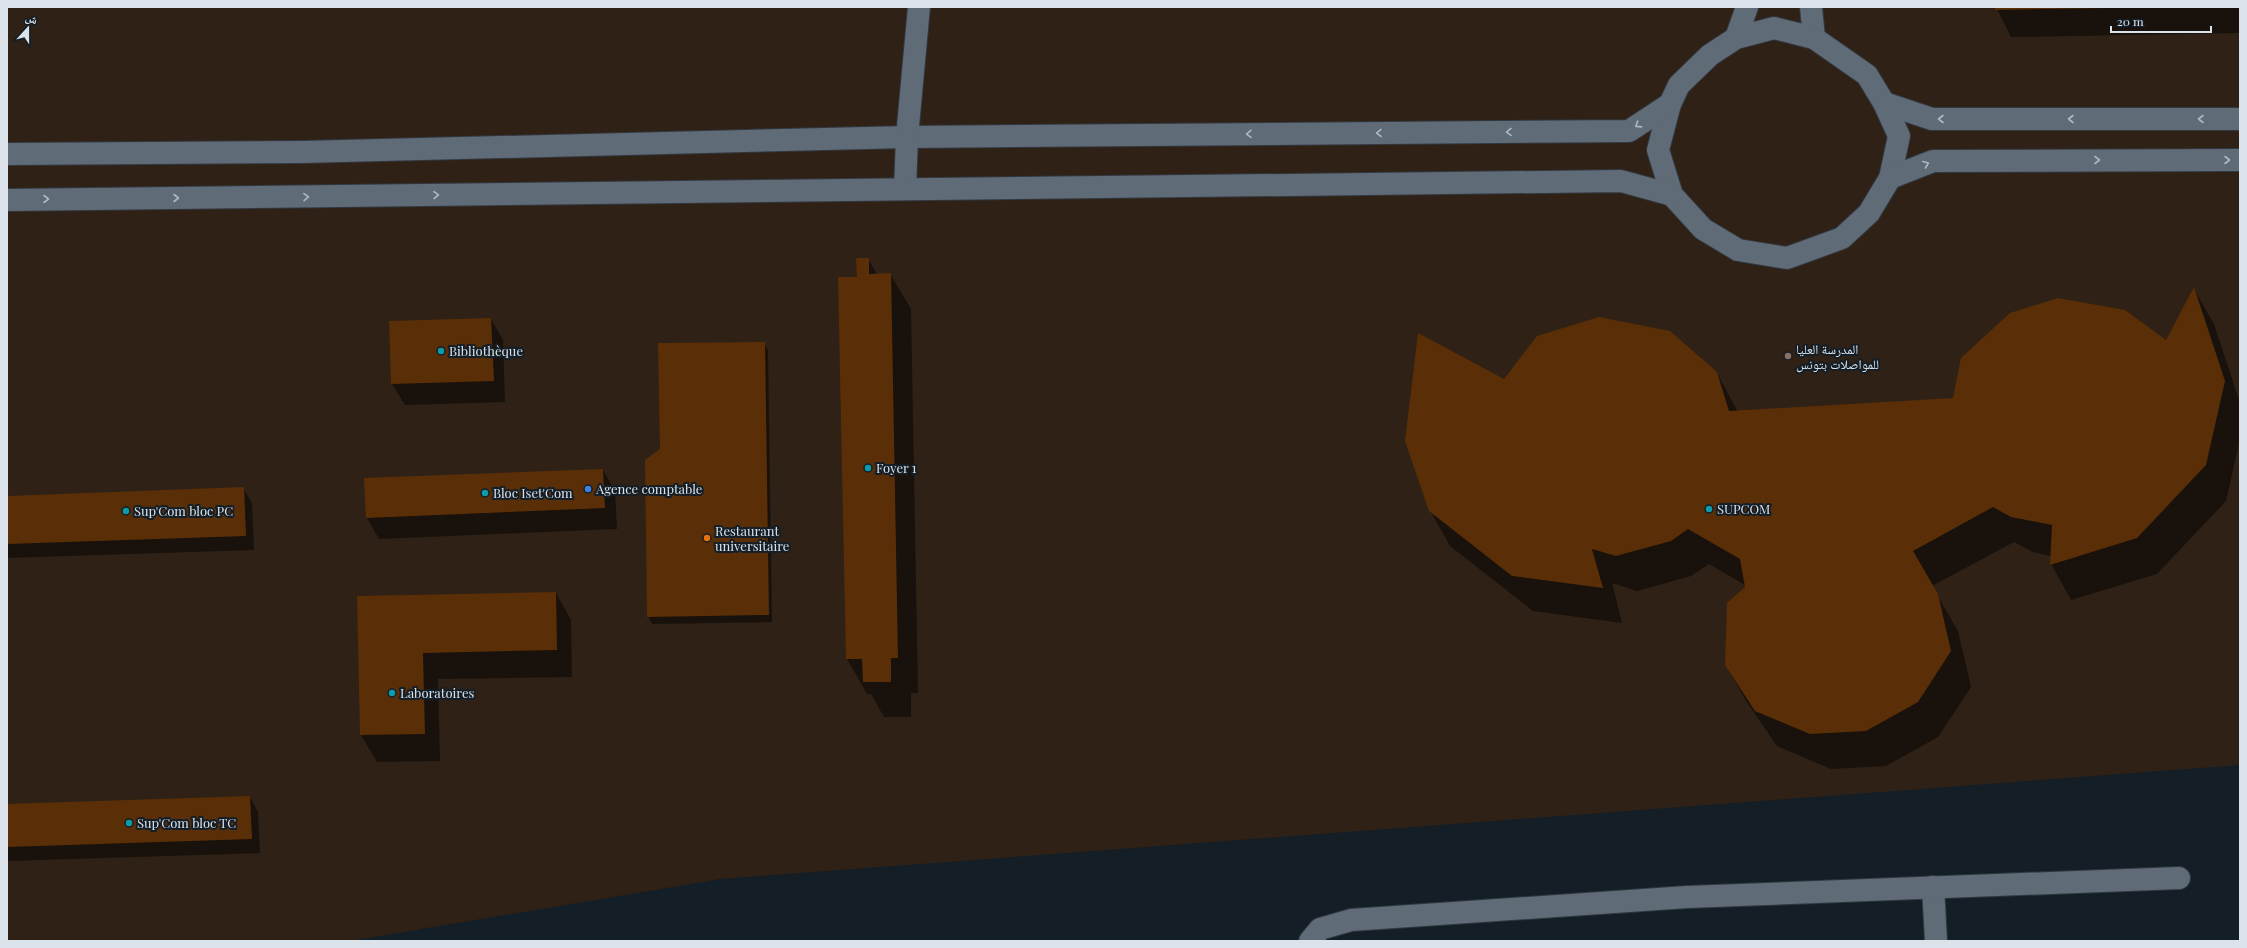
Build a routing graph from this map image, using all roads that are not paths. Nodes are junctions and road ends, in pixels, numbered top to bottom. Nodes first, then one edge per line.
1 (919, 7) edge
2 (1747, 7) edge
3 (1811, 7) edge
4 (1736, 38) junction
5 (1814, 38) junction
6 (1884, 103) junction
7 (1670, 104) junction
8 (2240, 118) edge
9 (907, 137) junction
10 (7, 154) edge
11 (2240, 160) edge
12 (1890, 178) junction
13 (905, 189) junction
14 (1672, 195) junction
15 (7, 200) edge
16 (2179, 878) dead end
17 (1933, 887) junction
18 (1310, 941) edge
19 (1936, 941) edge

1 - 9 street
2 - 4 street
3 - 5 street
4 - 5 street
4 - 7 street
5 - 6 street
8 -> 6 street
6 - 12 street
7 -> 9 street
7 - 14 street
9 - 10 street
9 - 13 street
12 -> 11 street
12 - 14 street
13 - 14 street
15 -> 13 street
16 - 17 street
17 - 18 street
17 - 19 street

